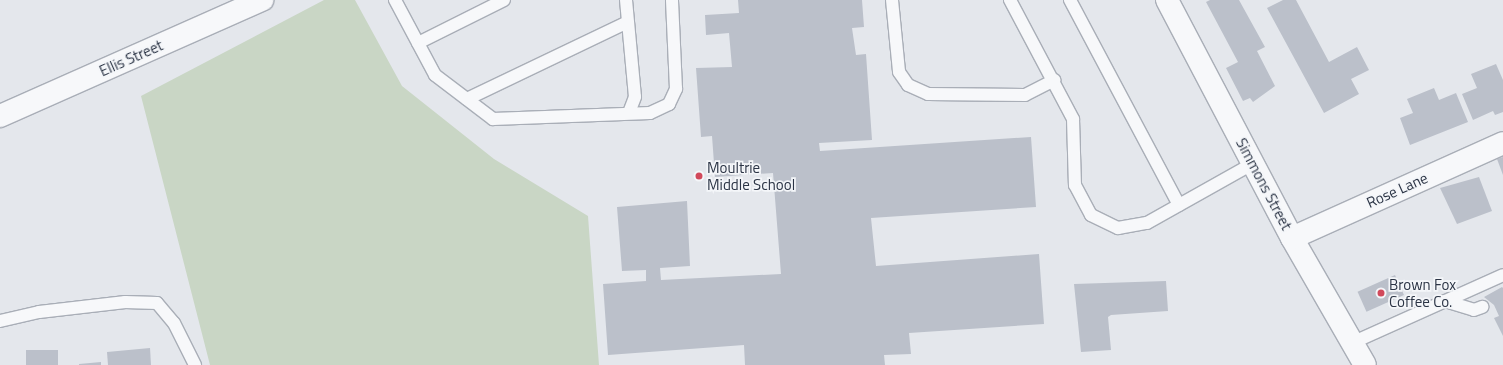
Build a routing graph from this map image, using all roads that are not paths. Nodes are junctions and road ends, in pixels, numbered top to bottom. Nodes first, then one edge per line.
1 (262, 0) edge
2 (395, 0) edge
3 (504, 0) edge
4 (626, 0) edge
5 (672, 0) edge
6 (892, 0) edge
7 (1010, 0) edge
8 (1070, 0) edge
9 (1167, 0) edge
10 (628, 22) junction
11 (418, 43) junction
12 (1054, 80) junction
13 (467, 99) junction
14 (629, 113) junction
15 (0, 116) edge
16 (1503, 143) edge
17 (1252, 164) junction
18 (1179, 205) junction
19 (1292, 238) junction
20 (1503, 275) edge
21 (1445, 301) junction
22 (1482, 306) dead end
23 (0, 321) edge
24 (1354, 342) junction
25 (195, 365) edge
26 (1365, 365) edge

1 - 15 street, Ellis Street
2 - 11 lane
3 - 11 lane
4 - 10 lane
5 - 14 lane
6 - 12 lane
7 - 12 lane
8 - 18 lane
9 - 17 street, Simmons Street
10 - 13 lane
10 - 14 lane
11 - 13 lane
12 - 18 lane
13 - 14 lane
16 - 19 street, Rose Lane
17 - 18 lane
17 - 19 street, Simmons Street
19 - 24 street, Simmons Street
20 - 21 lane
21 - 22 lane
21 - 24 lane
23 - 25 lane
24 - 26 street, Simmons Street

